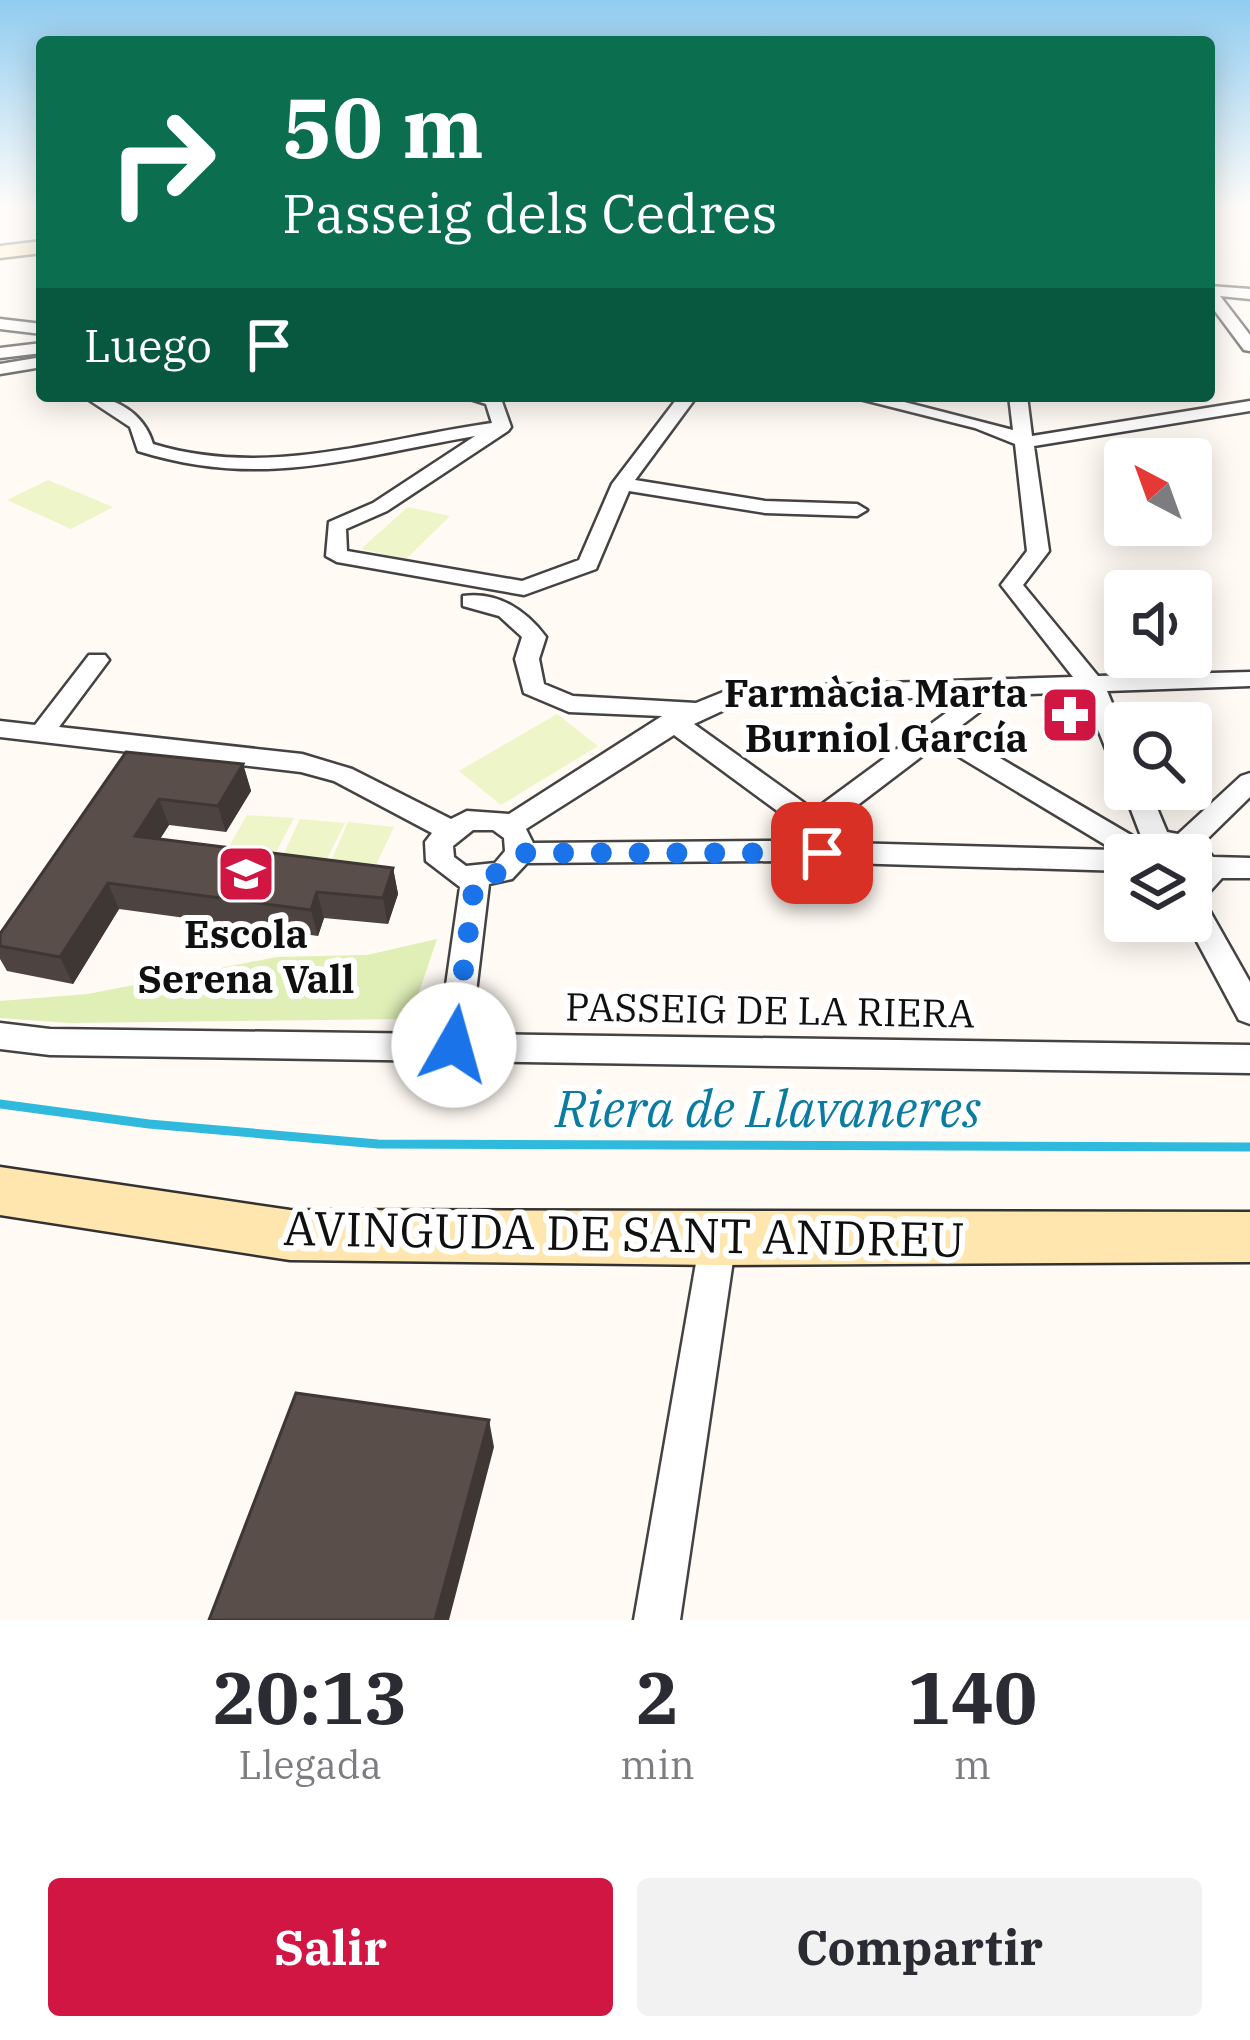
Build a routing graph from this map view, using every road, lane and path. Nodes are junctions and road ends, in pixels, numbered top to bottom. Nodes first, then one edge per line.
1 (1215, 292) edge
2 (1250, 294) edge
3 (1215, 300) edge
4 (0, 324) edge
5 (36, 327) edge
6 (1250, 346) edge
7 (36, 350) edge
8 (36, 362) edge
9 (3, 364) edge
10 (36, 378) edge
11 (102, 402) edge
12 (495, 402) edge
13 (684, 402) edge
14 (884, 402) edge
15 (1019, 402) edge
16 (1250, 406) edge
17 (502, 427) junction
18 (1027, 442) junction
19 (622, 484) junction
20 (856, 510) dead end
21 (471, 601) dead end
22 (97, 660) dead end
23 (1250, 679) edge
24 (1092, 685) junction
25 (993, 689) junction
26 (1104, 714) edge
27 (684, 716) junction
28 (0, 730) edge
29 (937, 732) junction
30 (40, 734) junction
31 (1250, 782) edge
32 (814, 824) junction
33 (450, 830) junction
34 (1117, 834) edge
35 (1172, 834) edge
36 (516, 840) junction
37 (778, 851) junction
38 (1104, 851) edge
39 (1250, 868) edge
40 (1212, 877) edge
41 (475, 879) junction
42 (1212, 942) edge
43 (1250, 1011) edge
44 (0, 1036) edge
45 (454, 1045) junction
46 (1250, 1059) edge
47 (0, 1191) edge
48 (1250, 1237) edge
49 (718, 1240) junction
50 (657, 1620) edge

1 - 2 street
3 - 6 street
4 - 5 street
7 - 9 street
8 - 9 street
9 - 10 street
11 - 17 street
12 - 17 street
13 - 19 street
14 - 18 street
15 - 18 street
16 - 18 street
17 - 19 street
18 - 24 street
19 - 20 street
21 - 27 street
22 - 30 street
23 - 24 street
24 - 25 street
24 - 26 street
25 - 27 street
25 - 29 street
27 - 32 street
27 - 36 street
28 - 30 street
29 - 32 street
29 - 34 street
30 - 33 street
31 - 35 street
32 - 37 street
33 - 36 street
33 - 41 street
36 - 37 street
36 - 41 street
37 - 38 street
39 - 40 street
41 - 45 street
42 - 43 street
44 - 45 street, PASSEIG DE LA RIERA
45 - 46 street, PASSEIG DE LA RIERA
47 - 49 street, AVINGUDA DE SANT ANDREU
48 - 49 street, AVINGUDA DE SANT ANDREU
49 - 50 street

